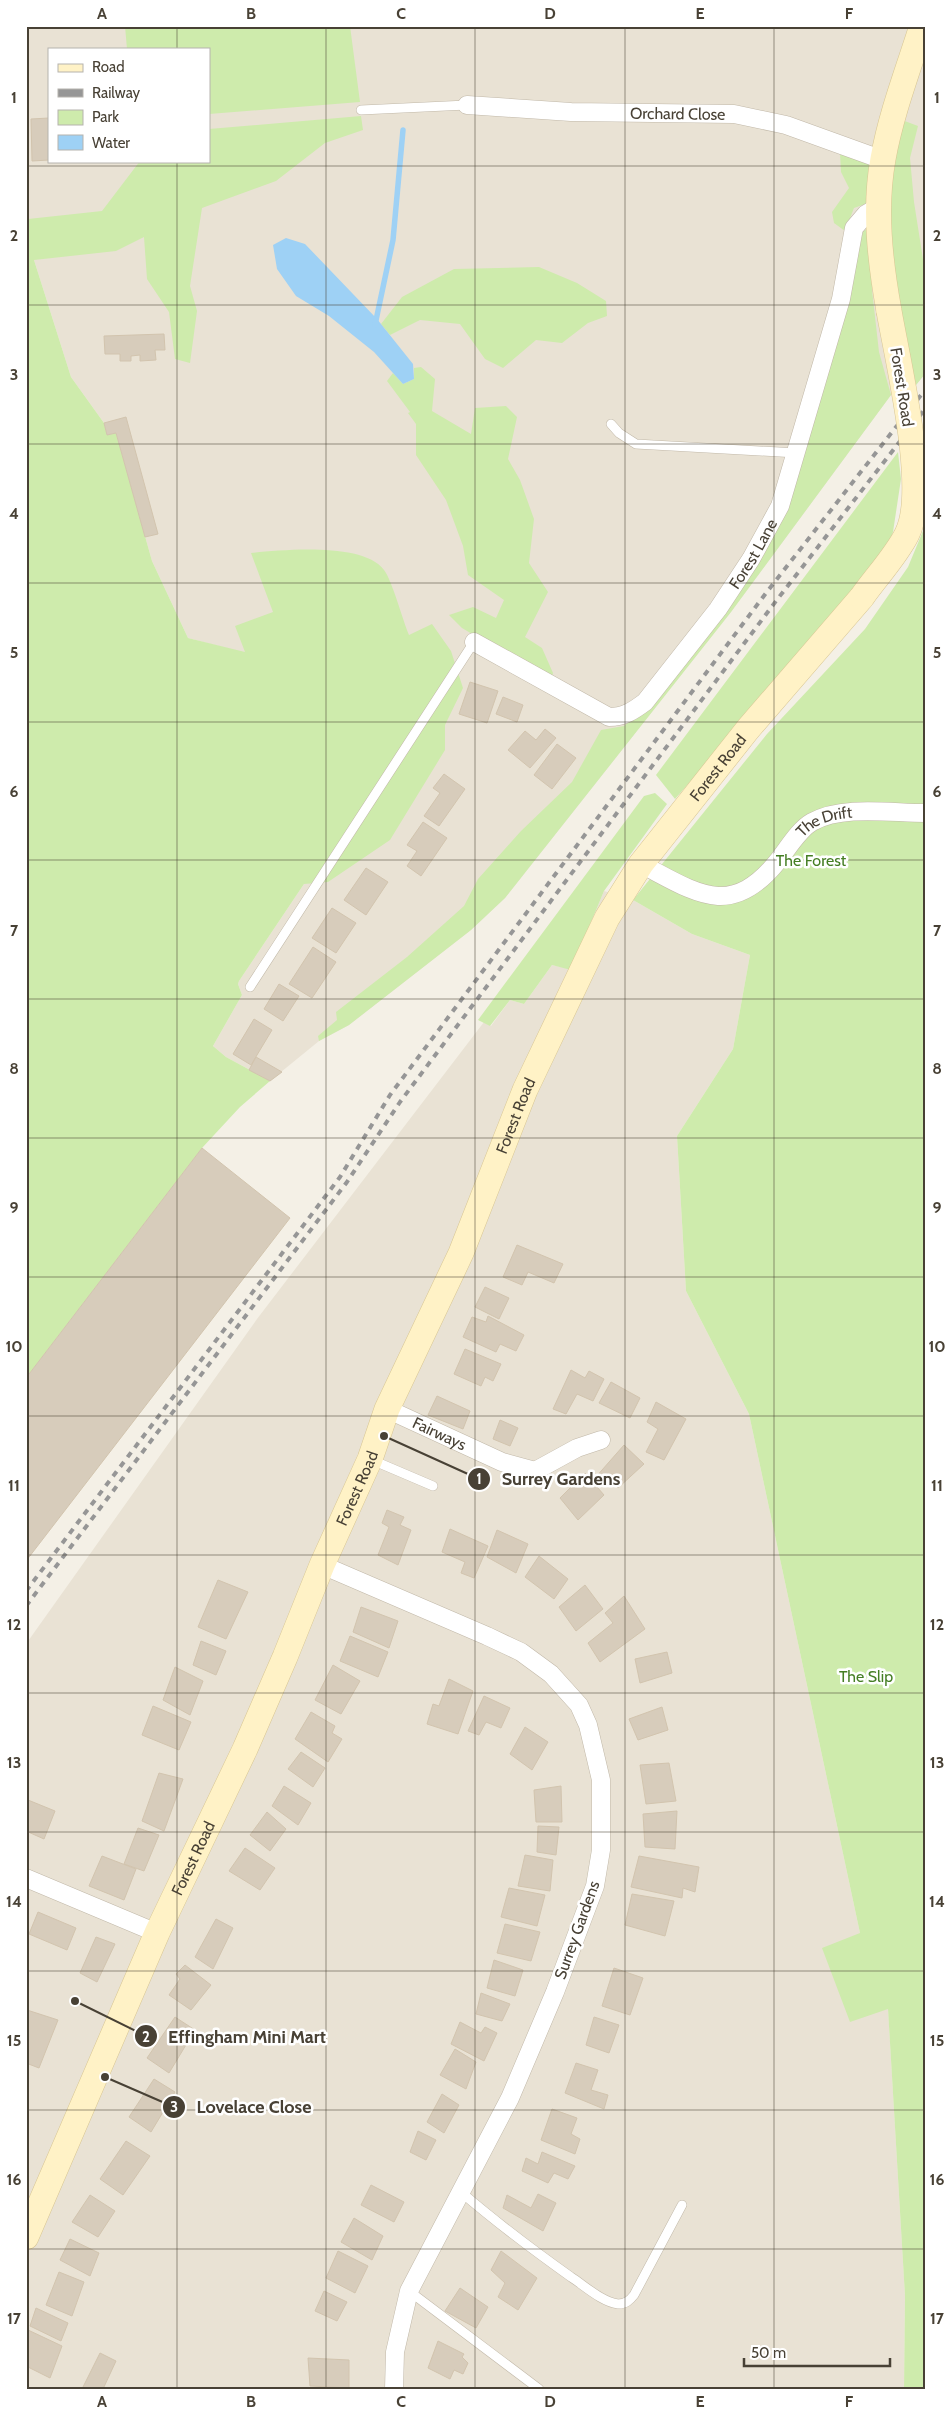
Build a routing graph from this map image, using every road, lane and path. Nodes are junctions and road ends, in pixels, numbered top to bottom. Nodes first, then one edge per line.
1 (922, 26) edge
2 (467, 105) joint
3 (361, 110) dead end
4 (883, 160) junction
5 (878, 207) junction
6 (611, 424) dead end
7 (797, 453) junction
8 (474, 642) joint
9 (925, 813) edge
10 (641, 864) junction
11 (250, 987) dead end
12 (387, 1409) junction
13 (601, 1440) dead end
14 (370, 1459) junction
15 (433, 1486) dead end
16 (322, 1565) junction
17 (26, 1878) edge
18 (158, 1933) junction
19 (461, 2192) junction
20 (682, 2205) dead end
21 (26, 2237) edge
22 (409, 2291) junction
23 (394, 2389) edge
24 (539, 2389) edge

1 - 4 street, Forest Road
2 - 3 lane
2 - 4 street, Orchard Close
4 - 5 street, Forest Road
5 - 7 street, Forest Lane
5 - 10 street, Forest Road, bridge
6 - 7 lane
7 - 8 street, Forest Lane
8 - 11 lane
9 - 10 street, The Drift
10 - 12 street, Forest Road
12 - 13 street, Fairways
12 - 14 street, Forest Road
14 - 15 lane
14 - 16 street, Forest Road
16 - 18 street, Forest Road
16 - 19 street, Surrey Gardens
17 - 18 street
18 - 21 street, Forest Road
19 - 20 lane
19 - 22 street, Surrey Gardens
22 - 23 street, Surrey Gardens
22 - 24 lane

